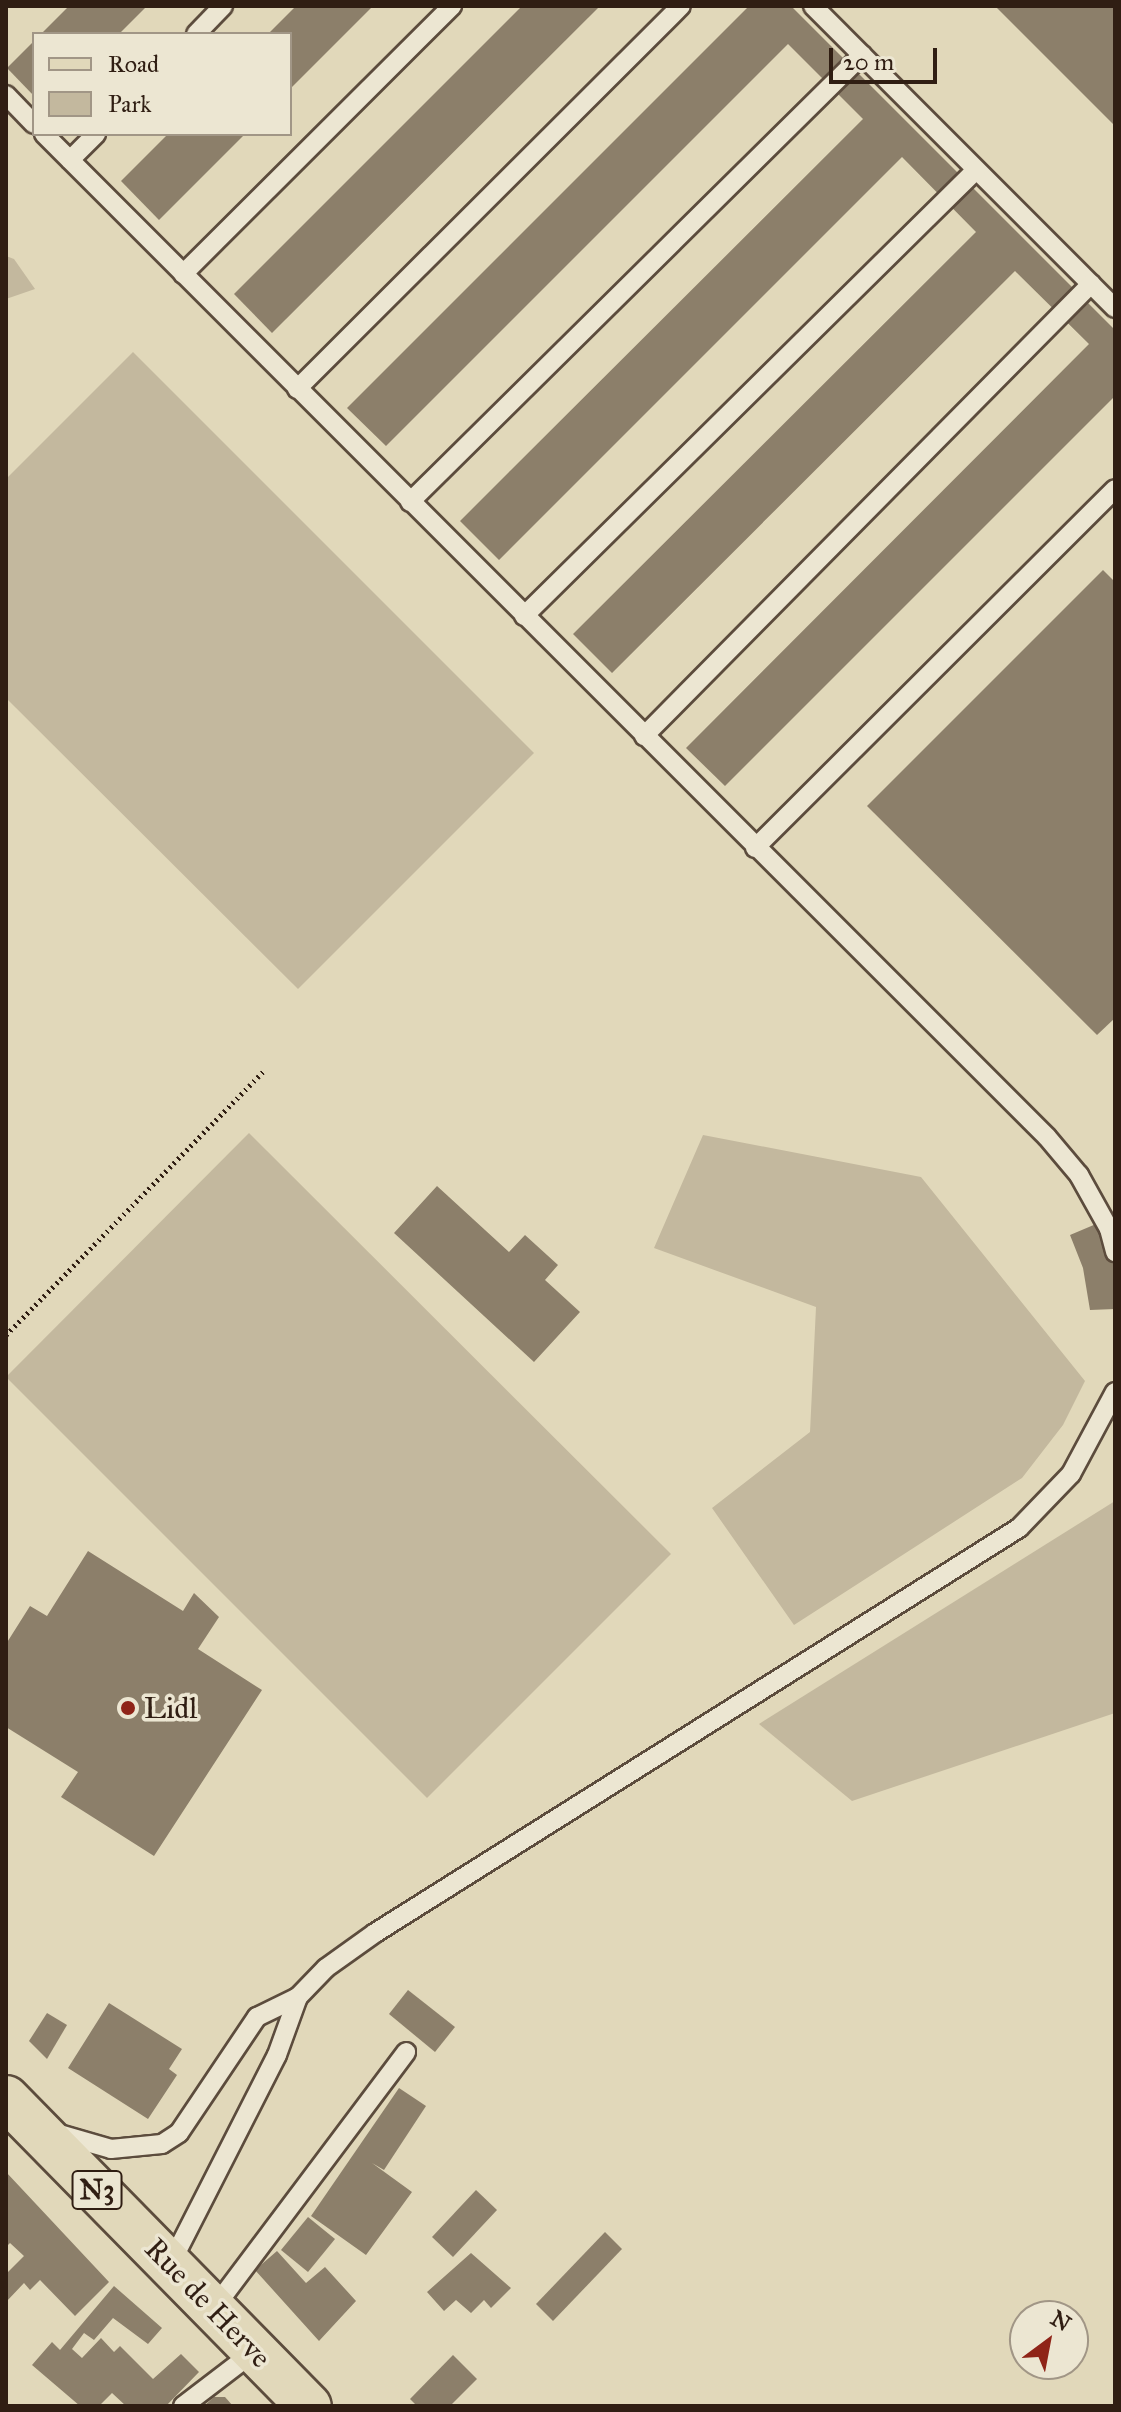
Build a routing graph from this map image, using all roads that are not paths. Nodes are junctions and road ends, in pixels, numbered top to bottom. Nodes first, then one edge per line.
1 (223, 6) edge
2 (452, 6) edge
3 (681, 6) edge
4 (813, 6) edge
5 (198, 32) edge
6 (862, 55) junction
7 (6, 95) edge
8 (32, 122) edge
9 (46, 136) edge
10 (94, 136) edge
11 (70, 160) junction
12 (976, 170) junction
13 (183, 274) junction
14 (1091, 284) junction
15 (1115, 308) edge
16 (297, 389) junction
17 (1115, 489) edge
18 (410, 502) junction
19 (524, 616) junction
20 (644, 736) junction
21 (755, 848) junction
22 (1115, 1252) edge
23 (1115, 1392) edge
24 (1112, 1410) edge
25 (298, 1997) junction
26 (406, 2052) dead end
27 (15, 2107) edge
28 (171, 2263) junction
29 (214, 2308) junction
30 (255, 2351) junction
31 (183, 2406) edge
32 (309, 2406) edge

1 - 5 lane
2 - 13 lane
3 - 16 lane
4 - 6 lane
6 - 12 lane
6 - 18 lane
7 - 8 lane
9 - 11 lane
10 - 11 lane
11 - 13 lane
12 - 14 lane
12 - 19 lane
13 - 16 lane
14 - 15 lane
14 - 20 lane
16 - 18 lane
17 - 21 lane
18 - 19 lane
19 - 20 lane
20 - 21 lane
21 - 22 lane
23 - 24 lane
24 - 25 lane
25 - 27 lane
25 - 28 lane
26 - 29 lane
27 - 28 main road, Rue de Herve / N3
28 - 29 main road, Rue de Herve / N3
29 - 30 main road, Rue de Herve / N3
30 - 31 lane
30 - 32 main road, Rue de Herve / N3

